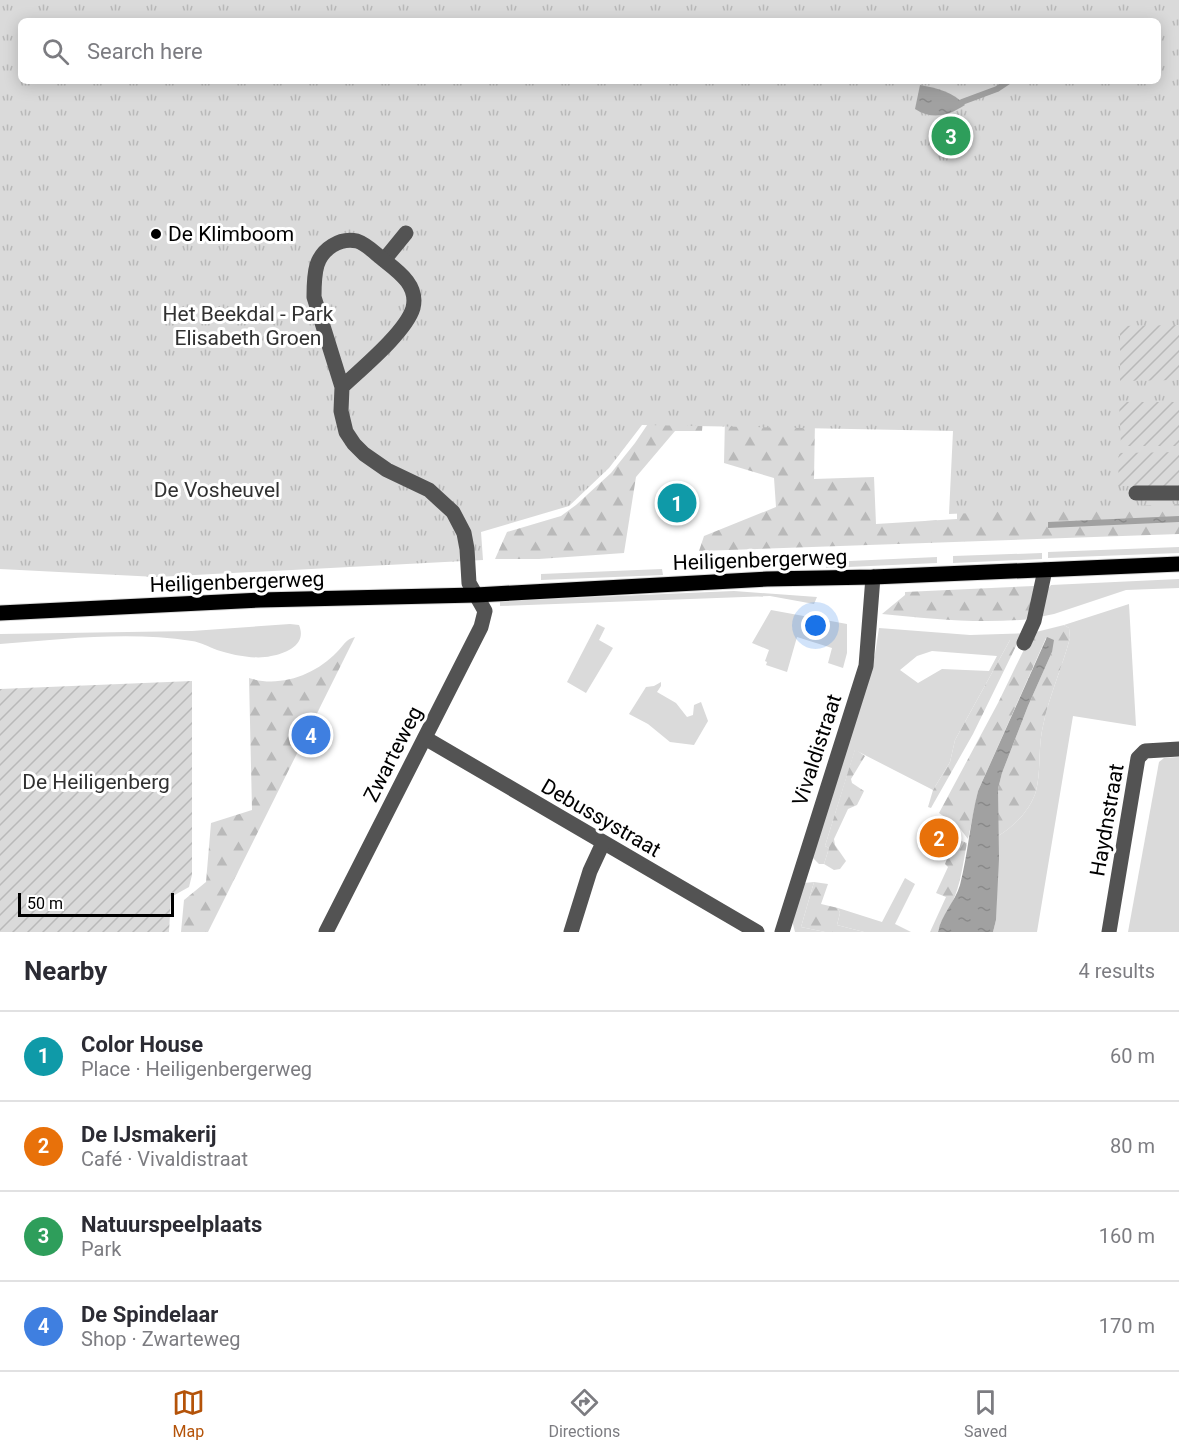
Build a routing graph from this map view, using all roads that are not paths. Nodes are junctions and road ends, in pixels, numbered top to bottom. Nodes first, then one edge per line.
1 (406, 232) dead end
2 (384, 260) junction
3 (342, 387) junction
4 (1136, 493) dead end
5 (1179, 493) edge
6 (1179, 564) edge
7 (1045, 570) junction
8 (873, 577) junction
9 (476, 595) junction
10 (0, 613) edge
11 (1024, 643) dead end
12 (425, 738) junction
13 (1179, 749) edge
14 (603, 843) junction
15 (326, 932) edge
16 (571, 932) edge
17 (757, 932) edge
18 (782, 932) edge
19 (1109, 932) edge

1 - 2 street
2 - 3 street
2 - 3 street
3 - 9 street
4 - 5 street
6 - 7 main road, Heiligenbergerweg
7 - 8 main road, Heiligenbergerweg
7 - 11 street
8 - 9 main road, Heiligenbergerweg
8 - 18 street, Vivaldistraat
9 - 10 main road, Heiligenbergerweg
9 - 12 street, Zwarteweg
12 - 14 street, Debussystraat
12 - 15 street, Zwarteweg
13 - 19 street, Haydnstraat
14 - 16 street
14 - 17 street, Debussystraat

